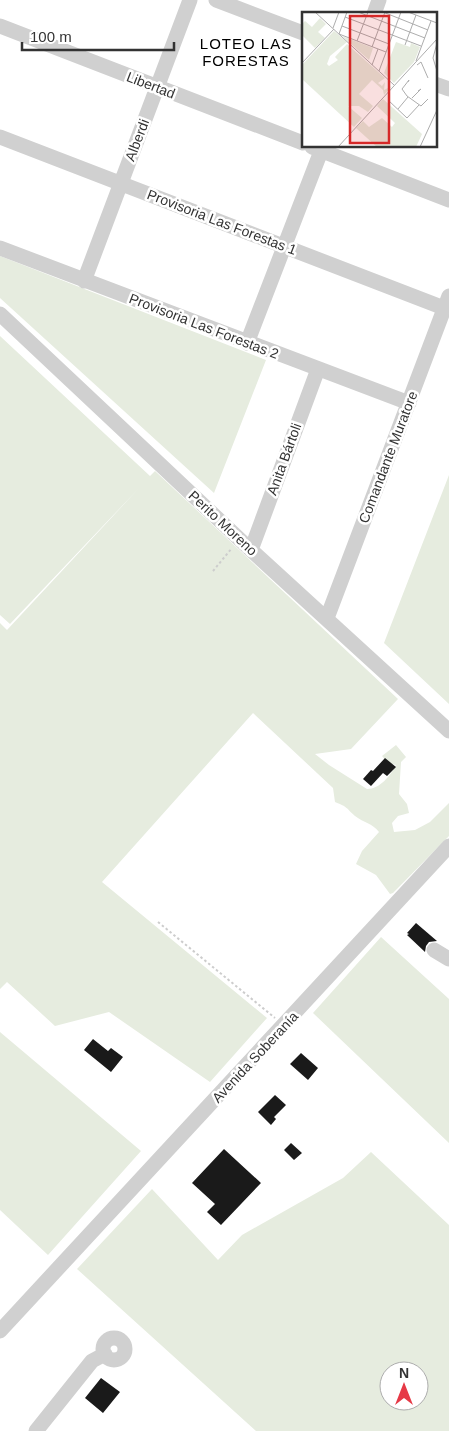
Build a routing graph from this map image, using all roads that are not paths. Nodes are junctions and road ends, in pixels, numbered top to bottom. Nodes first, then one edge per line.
1 (190, 0) edge
2 (216, 0) edge
3 (379, 0) edge
4 (375, 12) edge
5 (0, 26) edge
6 (302, 34) edge
7 (436, 84) edge
8 (157, 87) junction
9 (449, 89) edge
10 (0, 137) edge
11 (302, 143) edge
12 (318, 148) edge
13 (120, 183) junction
14 (449, 200) edge
15 (284, 246) junction
16 (0, 248) edge
17 (84, 280) junction
18 (447, 302) edge
19 (0, 314) edge
20 (247, 343) junction
21 (318, 369) junction
22 (409, 403) junction
23 (246, 544) junction
24 (327, 618) junction
25 (449, 731) edge
26 (449, 846) edge
27 (434, 950) dead end
28 (449, 959) edge
29 (0, 1331) edge
30 (105, 1354) dead end
31 (36, 1431) edge

1 - 8 street, Alberdi
2 - 6 street
3 - 4 street
5 - 8 street, Libertad
7 - 9 street
8 - 11 street, Libertad
8 - 13 street, Alberdi
10 - 13 street, Provisoria Las Forestas 1
12 - 14 street
12 - 15 street
13 - 15 street, Provisoria Las Forestas 1
13 - 17 street, Alberdi
15 - 18 street, Provisoria Las Forestas 1
15 - 20 street
16 - 17 street, Provisoria Las Forestas 2
17 - 20 street, Provisoria Las Forestas 2
18 - 22 street, Comandante Muratore
19 - 23 street, Perito Moreno
20 - 21 street, Provisoria Las Forestas 2
21 - 22 street, Provisoria Las Forestas 2
21 - 23 street, Anita Bártoli
22 - 24 street, Comandante Muratore
23 - 24 street, Perito Moreno
24 - 25 street, Perito Moreno
26 - 29 street, Avenida Soberanía
27 - 28 street
30 - 31 street

